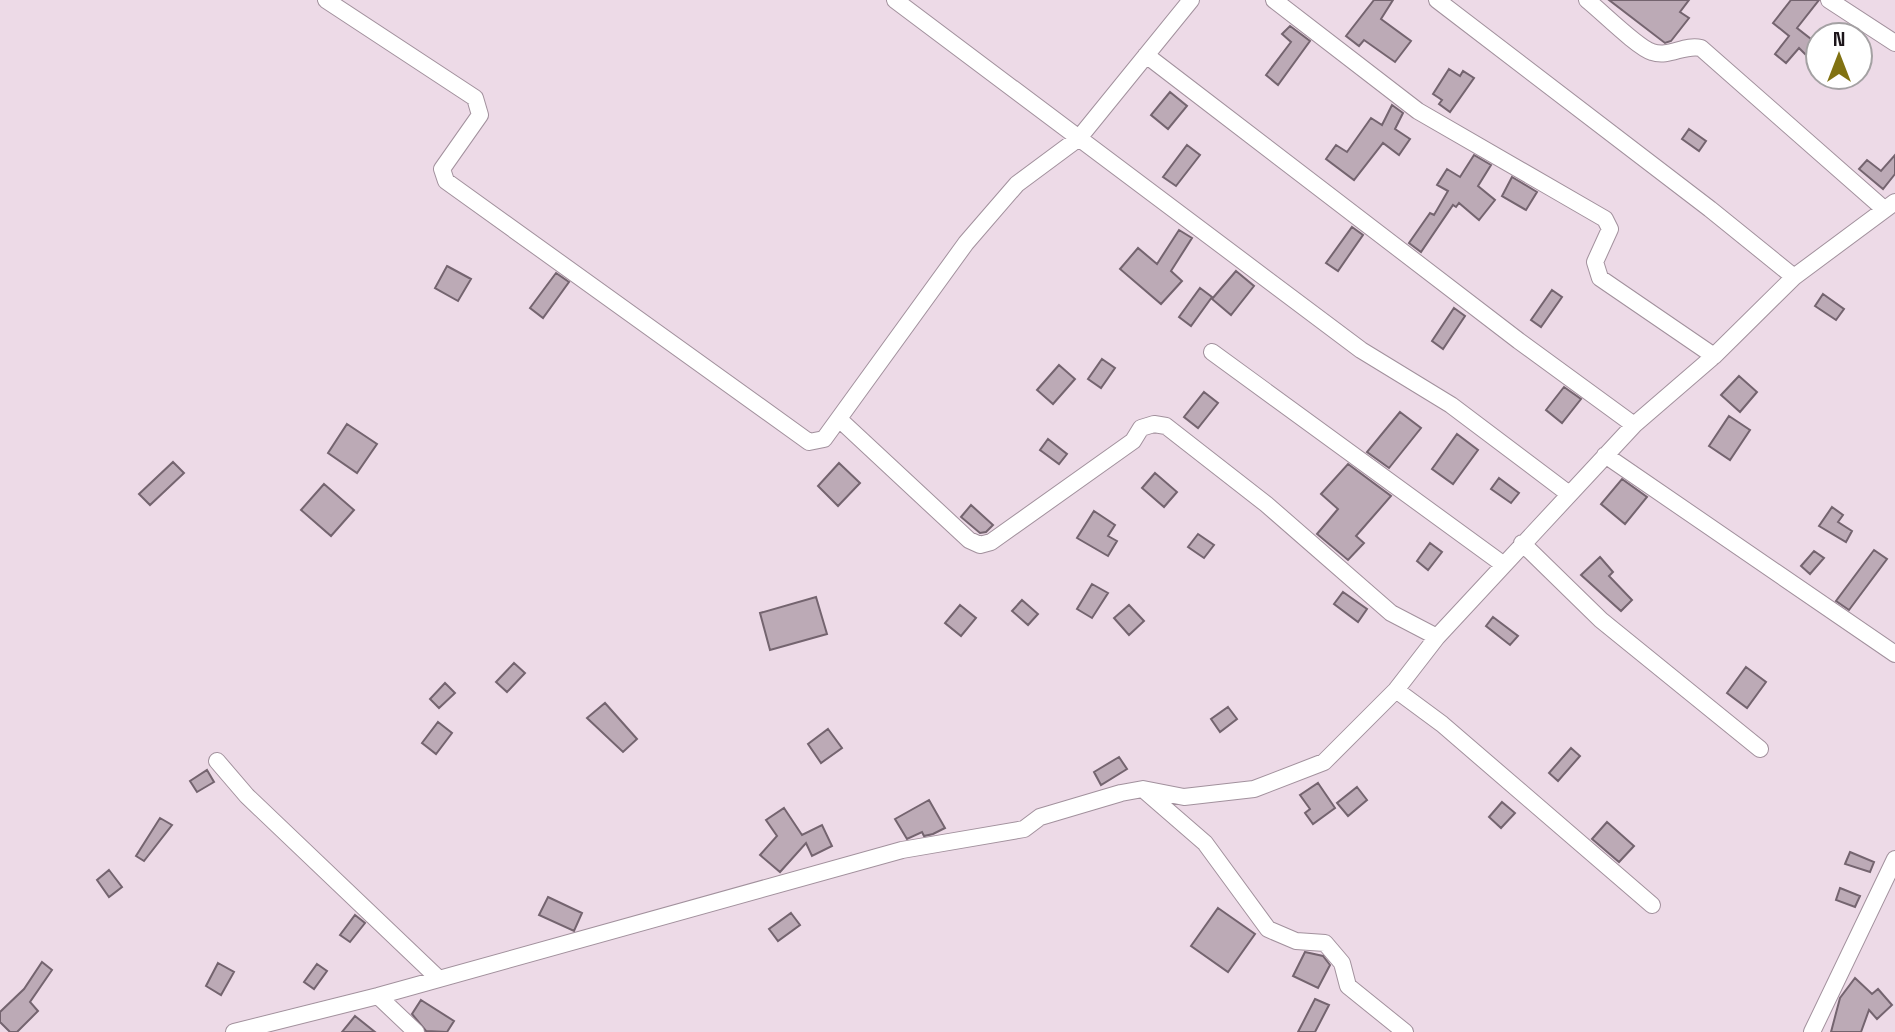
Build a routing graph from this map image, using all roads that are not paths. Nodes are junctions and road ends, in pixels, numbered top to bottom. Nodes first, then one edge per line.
1 (326, 0) edge
2 (895, 0) edge
3 (1191, 0) edge
4 (1274, 0) edge
5 (1437, 0) edge
6 (1587, 0) edge
7 (1829, 0) edge
8 (1895, 43) edge
9 (1146, 55) junction
10 (1079, 138) junction
11 (1890, 206) edge
12 (1794, 277) junction
13 (1212, 352) dead end
14 (1714, 356) junction
15 (839, 419) junction
16 (1634, 425) junction
17 (1605, 454) junction
18 (1569, 494) junction
19 (1522, 543) junction
20 (1504, 565) junction
21 (1437, 637) junction
22 (1895, 654) edge
23 (1396, 690) junction
24 (1760, 749) dead end
25 (217, 761) dead end
26 (1143, 789) junction
27 (1895, 859) edge
28 (1652, 905) dead end
29 (438, 978) junction
30 (378, 996) junction
31 (234, 1032) edge
32 (416, 1032) edge
33 (1405, 1032) edge
34 (1812, 1032) edge

1 - 15 street
2 - 10 street
3 - 9 street
4 - 14 street
5 - 12 street
6 - 11 street
7 - 8 street
9 - 10 street
9 - 16 street
10 - 15 street
10 - 18 street
11 - 12 street
12 - 14 street
13 - 20 street
14 - 16 street
15 - 21 street
16 - 17 street
17 - 18 street
17 - 22 street
18 - 19 street
19 - 20 street
19 - 24 street
20 - 21 street
21 - 23 street
23 - 26 street
23 - 28 street
25 - 29 street
26 - 29 street
26 - 33 street
27 - 34 street
29 - 30 street
30 - 31 street
30 - 32 street

